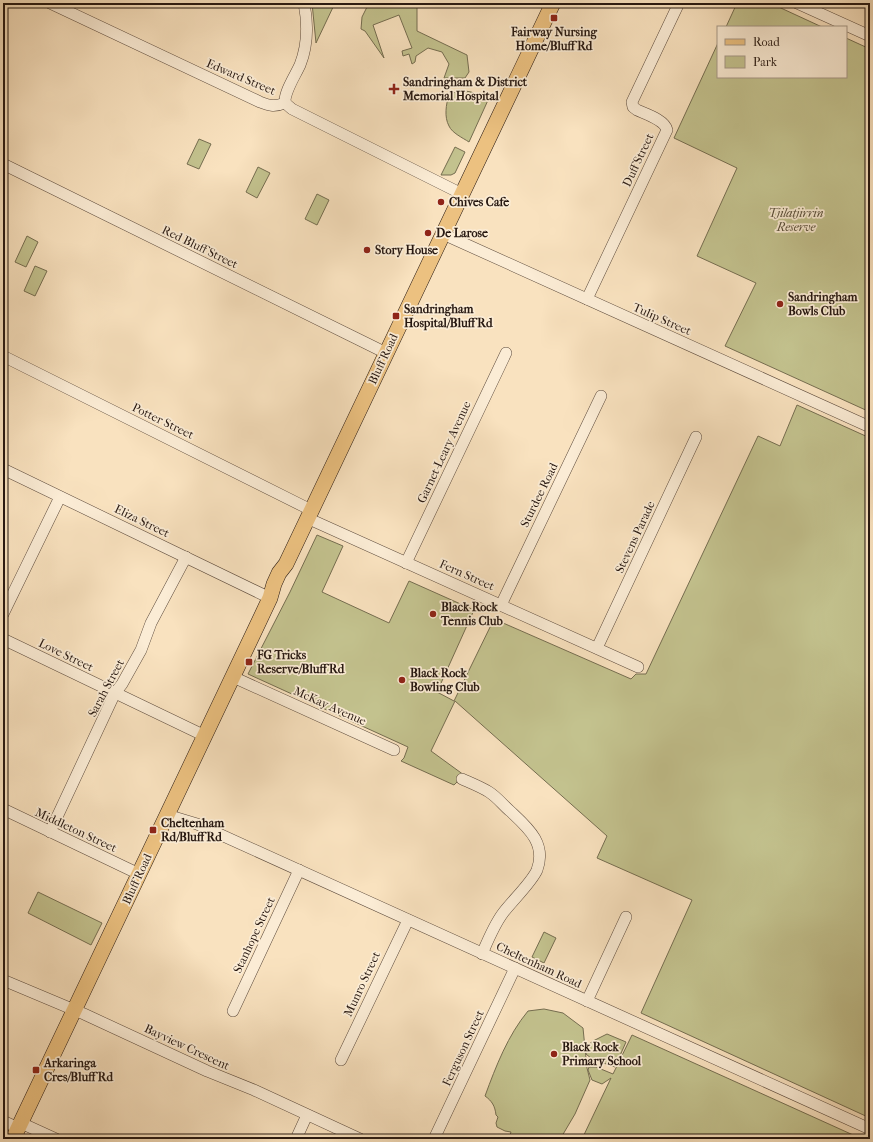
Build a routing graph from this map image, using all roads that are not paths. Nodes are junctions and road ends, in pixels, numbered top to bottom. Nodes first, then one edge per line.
1 (50, 3) edge
2 (304, 3) edge
3 (553, 3) edge
4 (679, 3) edge
5 (797, 3) edge
6 (870, 36) edge
7 (285, 103) junction
8 (3, 164) edge
9 (462, 194) junction
10 (443, 234) junction
11 (587, 299) junction
12 (506, 353) dead end
13 (386, 354) junction
14 (3, 356) edge
15 (601, 396) dead end
16 (870, 427) edge
17 (696, 437) dead end
18 (3, 469) edge
19 (60, 496) junction
20 (309, 514) junction
21 (186, 557) junction
22 (406, 563) junction
23 (270, 598) junction
24 (501, 605) junction
25 (3, 614) edge
26 (3, 639) edge
27 (597, 648) junction
28 (638, 667) dead end
29 (233, 677) junction
30 (116, 693) junction
31 (205, 736) junction
32 (394, 750) dead end
33 (462, 779) dead end
34 (3, 810) edge
35 (169, 811) junction
36 (50, 832) junction
37 (299, 870) junction
38 (139, 874) junction
39 (626, 917) dead end
40 (408, 920) junction
41 (482, 954) junction
42 (515, 968) junction
43 (3, 980) edge
44 (587, 1001) junction
45 (74, 1010) junction
46 (233, 1011) dead end
47 (341, 1060) dead end
48 (307, 1115) junction
49 (3, 1121) edge
50 (870, 1129) edge
51 (17, 1130) edge
52 (56, 1139) edge
53 (296, 1139) edge
54 (360, 1139) edge
55 (434, 1139) edge

1 - 7 street, Edward Street
2 - 7 street
3 - 9 main road, Bluff Road
4 - 11 street, Duff Street
5 - 6 street
7 - 9 street, Edward Street
8 - 13 street, Red Bluff Street
9 - 10 main road, Bluff Road
10 - 11 street, Tulip Street
10 - 13 main road, Bluff Road
11 - 16 street, Tulip Street
12 - 22 street, Garnet-Leary Avenue
13 - 20 main road, Bluff Road
14 - 20 street, Potter Street
15 - 24 street, Sturdee Road
17 - 27 street, Stevens Parade
18 - 19 street, Eliza Street
19 - 21 street, Eliza Street
19 - 25 street
20 - 22 street, Fern Street
20 - 23 main road, Bluff Road
21 - 23 street, Eliza Street
21 - 30 street, Sarah Street
22 - 24 street, Fern Street
23 - 29 main road, Bluff Road
24 - 27 street, Fern Street
26 - 30 street, Love Street
27 - 28 street, Fern Street
29 - 31 main road, Bluff Road
29 - 32 street, McKay Avenue
30 - 31 street, Love Street
30 - 36 street, Sarah Street
31 - 35 main road, Bluff Road
33 - 41 street
34 - 36 street, Middleton Street
35 - 37 street, Cheltenham Road
35 - 38 main road, Bluff Road
36 - 38 street, Middleton Street
37 - 40 street, Cheltenham Road
37 - 46 street, Stanhope Street
38 - 45 main road, Bluff Road
39 - 44 street
40 - 41 street, Cheltenham Road
40 - 47 street, Munro Street
41 - 42 street, Cheltenham Road
42 - 44 street, Cheltenham Road
42 - 55 street, Ferguson Street
43 - 45 street, Bayview Crescent
44 - 50 street, Cheltenham Road
45 - 48 street, Bayview Crescent
45 - 51 main road, Bluff Road
48 - 53 street
48 - 54 street, Bayview Crescent
49 - 51 street
51 - 52 street

